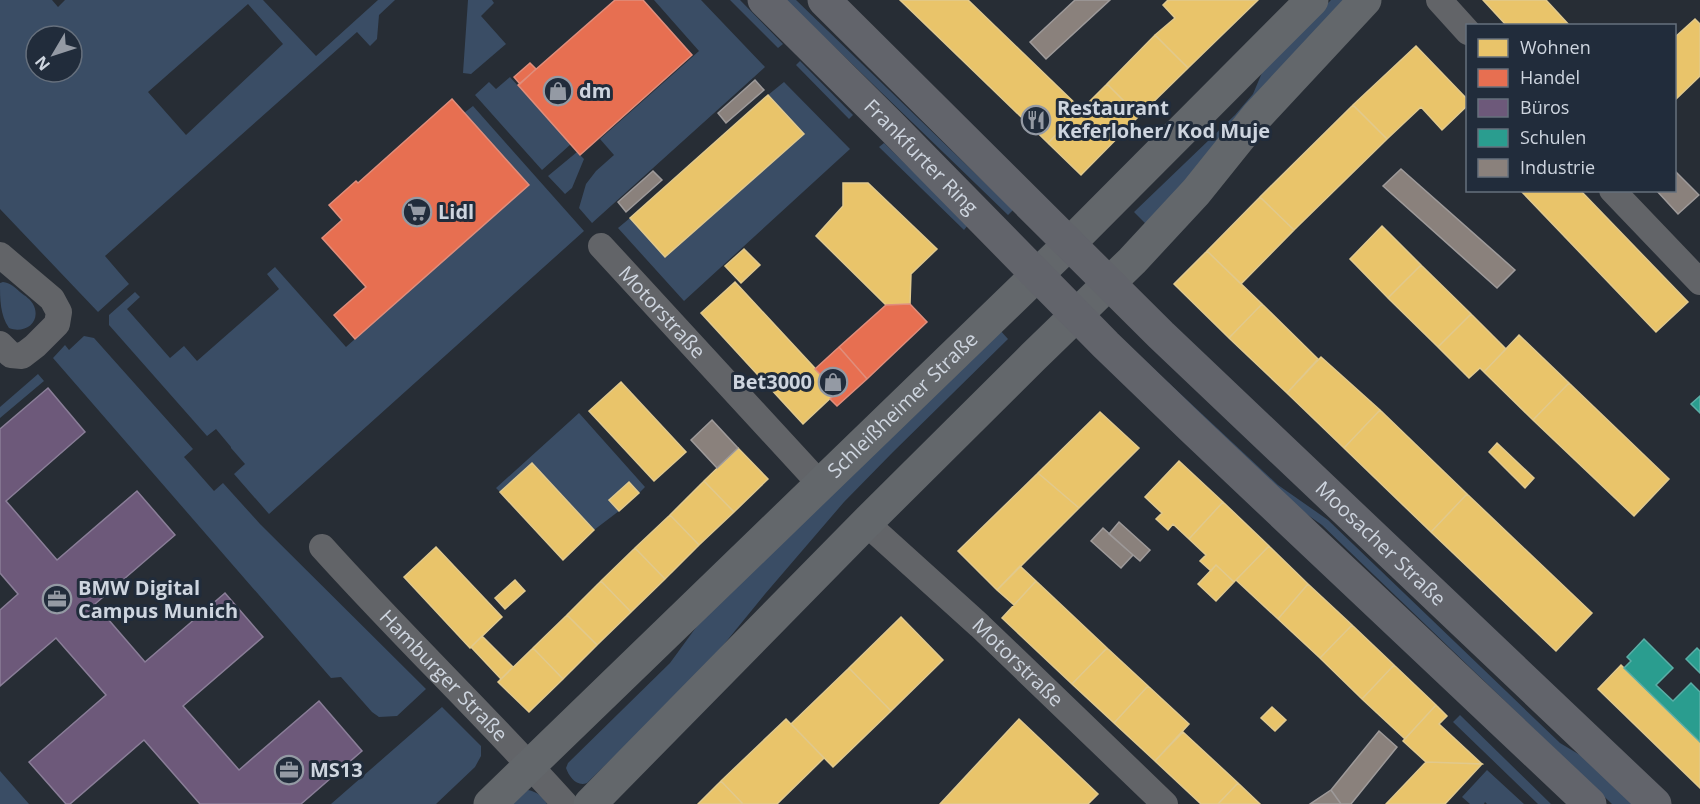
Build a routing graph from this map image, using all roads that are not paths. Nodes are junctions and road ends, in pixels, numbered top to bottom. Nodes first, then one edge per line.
1 (764, 0) edge
2 (824, 0) edge
3 (1312, 0) edge
4 (1365, 0) edge
5 (1439, 0) edge
6 (1466, 31) edge
7 (1614, 192) edge
8 (1069, 244) junction
9 (601, 246) dead end
10 (0, 255) edge
11 (1037, 274) junction
12 (1700, 282) edge
13 (1108, 283) junction
14 (1076, 315) junction
15 (0, 344) edge
16 (821, 485) junction
17 (866, 523) junction
18 (322, 547) dead end
19 (530, 764) junction
20 (490, 804) edge
21 (565, 804) edge
22 (590, 804) edge
23 (1165, 804) edge
24 (1590, 804) edge
25 (1655, 804) edge

1 - 11 main road, Frankfurter Ring
2 - 8 main road, Frankfurter Ring
3 - 8 main road, Schleißheimer Straße
4 - 13 main road
5 - 6 street
7 - 12 street
8 - 11 main road, Schleißheimer Straße
8 - 13 main road, Frankfurter Ring
9 - 16 street, Motorstraße
10 - 15 street
11 - 14 main road, Frankfurter Ring
11 - 16 main road, Schleißheimer Straße
13 - 14 main road
13 - 25 main road, Moosacher Straße
14 - 17 main road
14 - 24 main road
16 - 19 main road, Schleißheimer Straße
17 - 22 main road
17 - 23 street, Motorstraße
18 - 19 street, Hamburger Straße
19 - 20 main road, Schleißheimer Straße
19 - 21 street, Hamburger Straße

